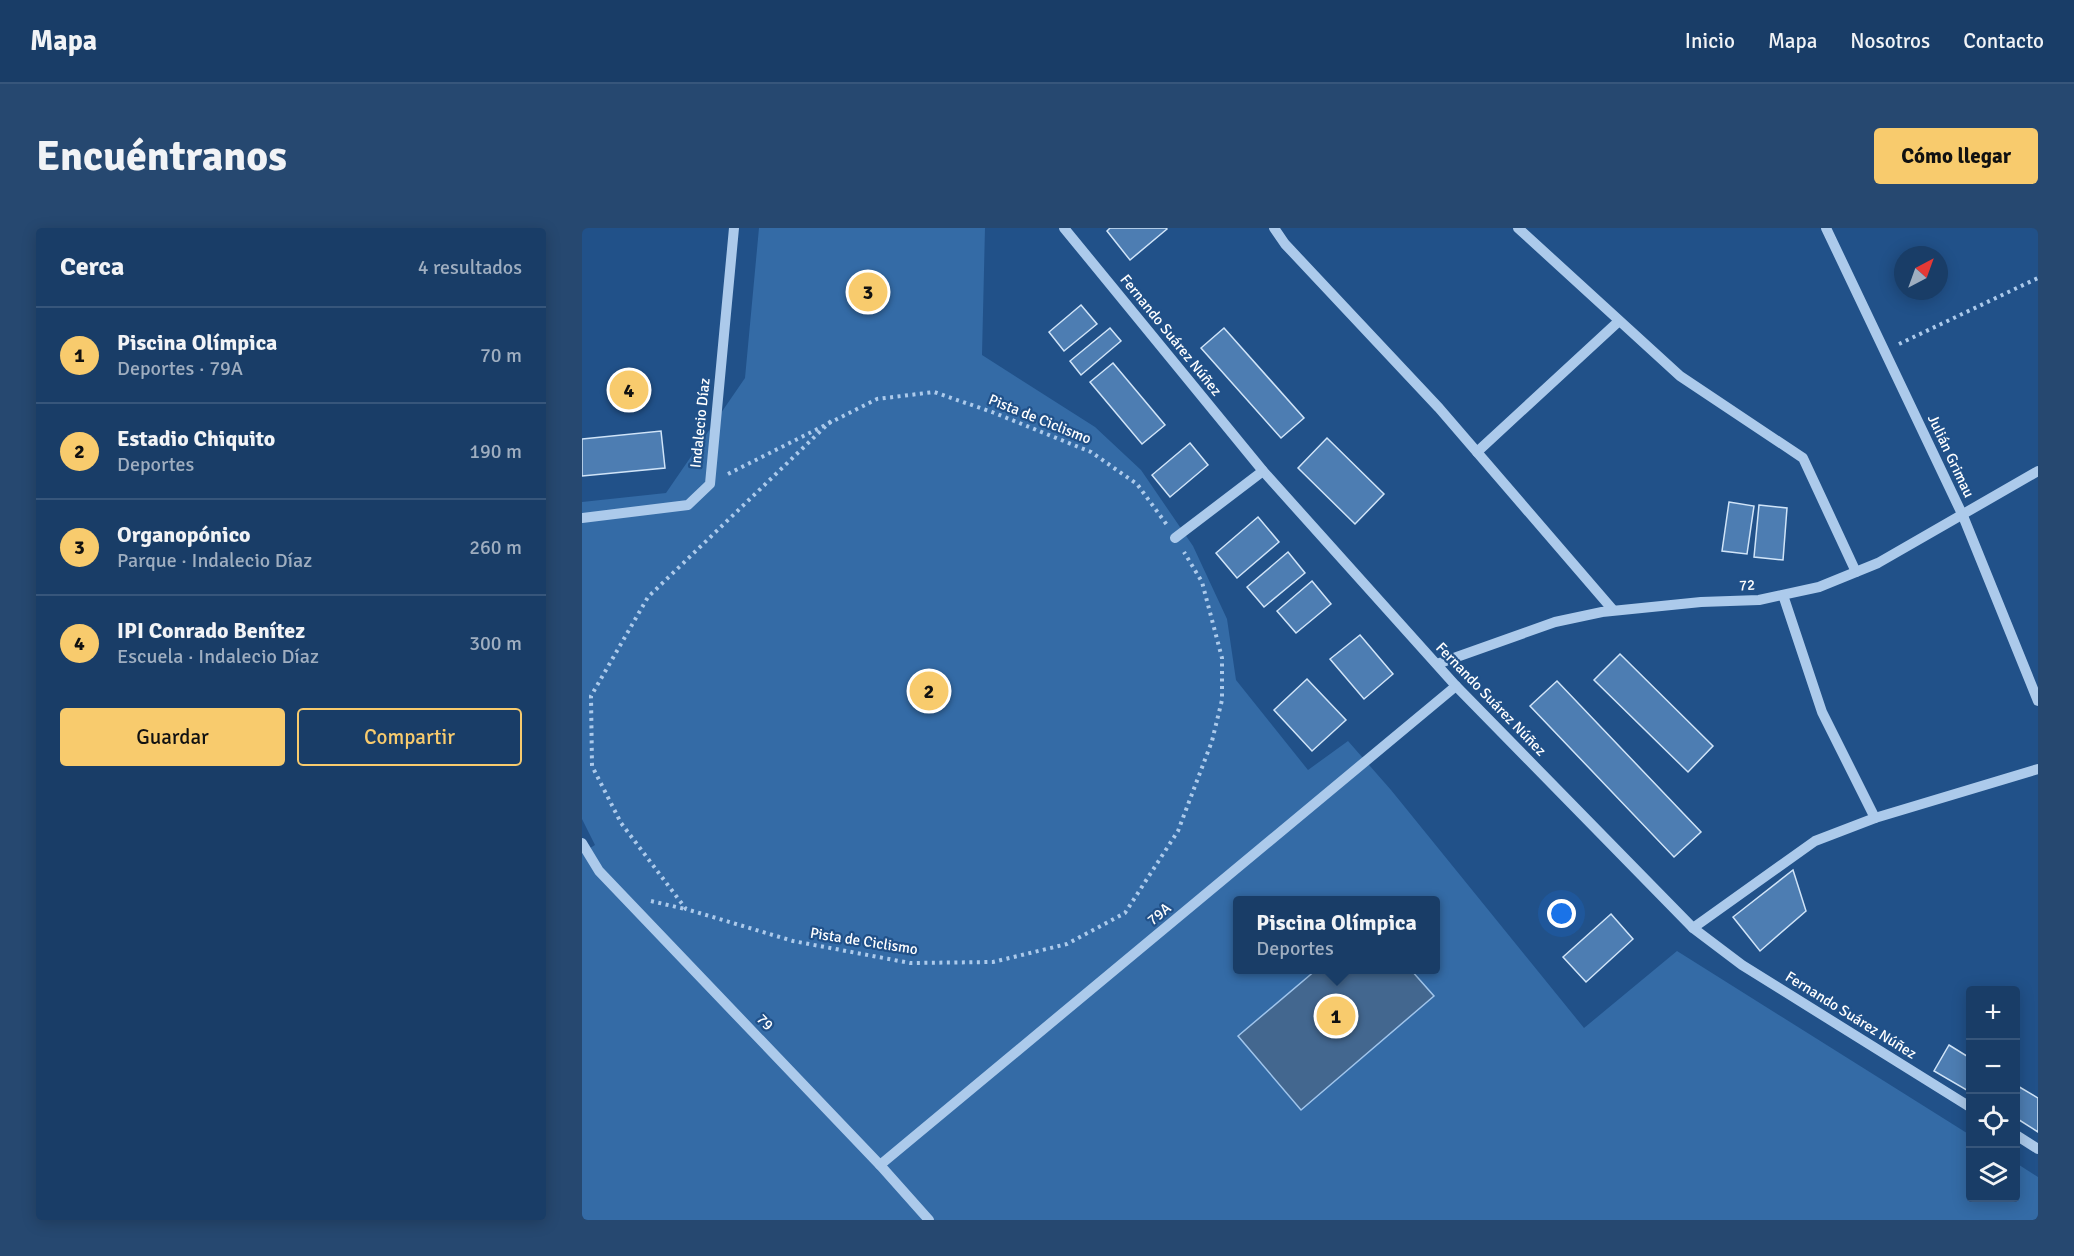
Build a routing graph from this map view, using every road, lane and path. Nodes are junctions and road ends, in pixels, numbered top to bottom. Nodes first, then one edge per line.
1 (734, 228) edge
2 (1064, 228) edge
3 (1274, 228) edge
4 (1518, 228) edge
5 (1826, 228) edge
6 (2038, 278) edge
7 (1619, 321) junction
8 (1884, 351) junction
9 (831, 421) junction
10 (1477, 452) junction
11 (1263, 471) junction
12 (2038, 471) edge
13 (710, 484) junction
14 (1963, 516) junction
15 (582, 518) edge
16 (1175, 538) junction
17 (1856, 572) junction
18 (1783, 595) junction
19 (1613, 610) junction
20 (1437, 664) junction
21 (1456, 686) junction
22 (2038, 701) edge
23 (2038, 769) edge
24 (1875, 818) junction
25 (582, 843) edge
26 (1694, 928) junction
27 (1966, 1104) edge
28 (2020, 1138) edge
29 (2038, 1149) edge
30 (880, 1165) junction
31 (929, 1220) edge

1 - 13 street, Indalecio Díaz
2 - 11 street, Fernando Suárez Núñez
3 - 10 street
4 - 7 street
5 - 8 street, Julián Grimau
6 - 8 path
7 - 10 street
7 - 17 street
8 - 14 street, Julián Grimau
9 - 13 path, Pista de Ciclismo
9 - 16 path, Pista de Ciclismo
9 - 16 path, Pista de Ciclismo
10 - 19 street
11 - 16 street
11 - 20 street, Fernando Suárez Núñez
12 - 14 street, 72
13 - 15 street, Indalecio Díaz
14 - 17 street, 72
14 - 22 street, Julián Grimau
17 - 18 street, 72
18 - 19 street, 72
18 - 24 street
19 - 20 street, 72
20 - 21 street, Fernando Suárez Núñez
21 - 26 street, Fernando Suárez Núñez
21 - 30 street, 79A
23 - 24 street
24 - 26 street
25 - 30 street, 79
26 - 27 street, Fernando Suárez Núñez
28 - 29 street
30 - 31 street, 79

